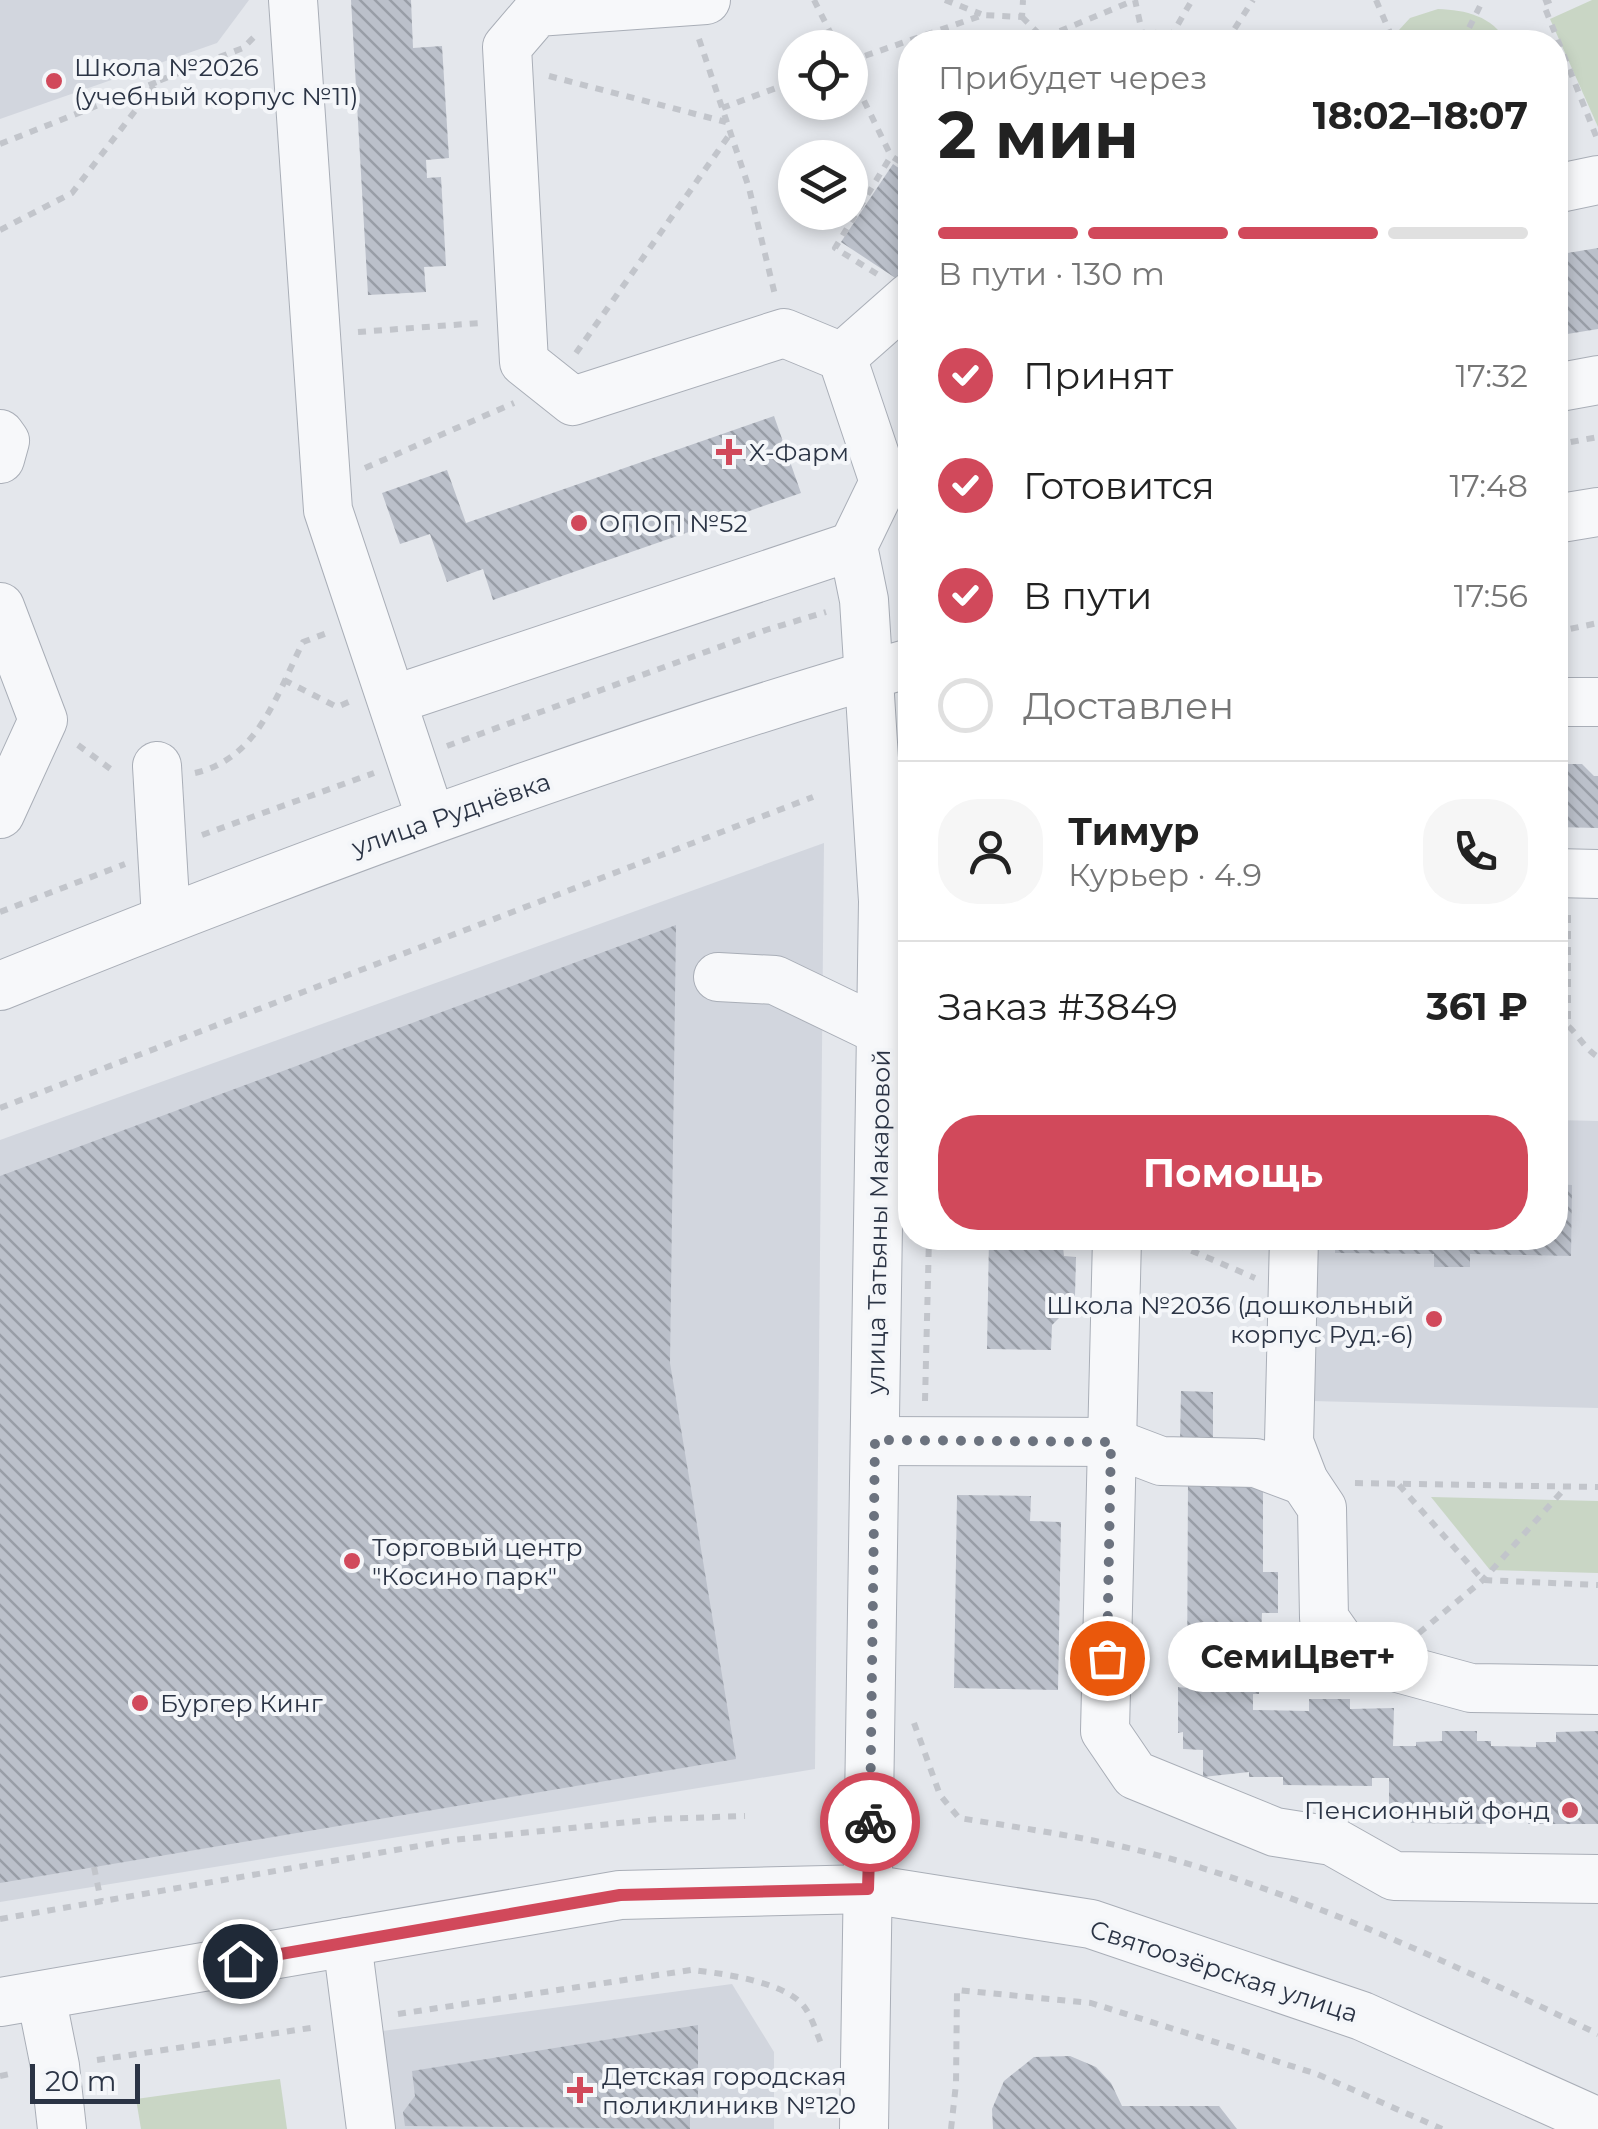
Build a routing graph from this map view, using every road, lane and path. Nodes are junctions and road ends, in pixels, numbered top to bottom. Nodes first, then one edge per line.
1 (814, 0) edge
2 (945, 0) edge
3 (1023, 0) edge
4 (1192, 0) edge
5 (1253, 0) edge
6 (1376, 0) edge
7 (1482, 0) edge
8 (1551, 0) edge
9 (696, 1) edge
10 (279, 12) edge
11 (983, 15) junction
12 (1022, 17) junction
13 (829, 30) edge
14 (940, 30) edge
15 (1034, 30) edge
16 (1067, 30) edge
17 (1142, 30) edge
18 (1177, 30) edge
19 (1234, 30) edge
20 (1389, 30) edge
21 (1468, 30) edge
22 (1553, 30) edge
23 (898, 44) edge
24 (868, 55) edge
25 (508, 65) junction
26 (1568, 68) edge
27 (158, 81) junction
28 (778, 87) edge
29 (722, 108) junction
30 (868, 109) edge
31 (727, 122) junction
32 (730, 134) junction
33 (1598, 142) edge
34 (0, 144) edge
35 (891, 156) junction
36 (898, 160) edge
37 (1598, 180) edge
38 (1568, 186) edge
39 (0, 230) edge
40 (898, 287) edge
41 (898, 309) edge
42 (521, 320) junction
43 (784, 334) junction
44 (316, 336) junction
45 (842, 358) junction
46 (1598, 380) edge
47 (553, 386) junction
48 (1568, 386) edge
49 (0, 434) edge
50 (1598, 437) edge
51 (1568, 443) edge
52 (0, 459) edge
53 (326, 485) junction
54 (1598, 512) edge
55 (1568, 517) edge
56 (853, 546) junction
57 (0, 608) edge
58 (365, 618) junction
59 (1598, 623) edge
60 (1568, 629) edge
61 (888, 670) edge
62 (284, 680) junction
63 (391, 693) junction
64 (1568, 702) edge
65 (1598, 702) edge
66 (44, 720) junction
67 (158, 773) junction
68 (812, 796) dead end
69 (0, 814) edge
70 (431, 819) junction
71 (1574, 874) edge
72 (896, 892) edge
73 (166, 918) junction
74 (718, 977) dead end
75 (0, 986) edge
76 (1568, 1023) joint
77 (881, 1031) junction
78 (1598, 1058) edge
79 (0, 1108) edge
80 (930, 1250) edge
81 (1117, 1250) edge
82 (1190, 1250) edge
83 (1294, 1250) edge
84 (1260, 1280) dead end
85 (898, 1441) junction
86 (1111, 1442) junction
87 (1304, 1481) junction
88 (1398, 1484) junction
89 (1567, 1486) junction
90 (1598, 1487) edge
91 (1483, 1580) junction
92 (1598, 1585) edge
93 (1383, 1662) junction
94 (1598, 1690) edge
95 (914, 1706) dead end
96 (745, 1816) dead end
97 (94, 1867) dead end
98 (1598, 1879) edge
99 (868, 1889) junction
100 (101, 1901) junction
101 (0, 1919) edge
102 (348, 1942) junction
103 (20, 1999) edge
104 (358, 2020) junction
105 (1598, 2034) edge
106 (822, 2064) dead end
107 (55, 2066) junction
108 (0, 2076) edge
109 (1598, 2122) edge
110 (62, 2129) edge
111 (370, 2129) edge
112 (864, 2129) edge
113 (951, 2129) edge
114 (1442, 2129) edge

1 - 13 path
2 - 11 path
3 - 12 path
4 - 18 path
5 - 19 path
6 - 20 path
7 - 21 path
8 - 22 path
9 - 25 street
9 - 29 path
10 - 27 path
10 - 44 street
11 - 12 path
11 - 14 path
12 - 15 path
16 - 17 path
23 - 24 path
25 - 31 path
25 - 42 street
26 - 33 path
27 - 34 path
27 - 39 path
28 - 29 path
29 - 31 path
30 - 35 path
31 - 32 path
32 - 43 path
32 - 47 path
35 - 36 path
35 - 40 path
37 - 38 street
41 - 45 street
42 - 44 path
42 - 47 street
43 - 45 street
43 - 47 street
44 - 53 street
45 - 56 street
46 - 48 street
47 - 53 path
49 - 52 street
50 - 51 path
53 - 58 street
54 - 55 street
56 - 61 street, улица Татьяны Макаровой
56 - 63 street
57 - 66 street
58 - 62 path
58 - 63 street
59 - 60 path
61 - 70 street, улица Руднёвка
61 - 72 street, улица Татьяны Макаровой
62 - 63 path
62 - 67 path
63 - 70 street
64 - 65 street
66 - 67 path
66 - 69 street
67 - 73 street
68 - 79 path
70 - 73 street, улица Руднёвка
71 - 76 path
72 - 77 street, улица Татьяны Макаровой
73 - 75 street, улица Руднёвка
74 - 77 street
76 - 78 path
77 - 85 street, улица Татьяны Макаровой
80 - 85 path
81 - 86 street
82 - 84 path
83 - 87 street
85 - 86 street
85 - 99 street, улица Татьяны Макаровой
86 - 87 street
86 - 98 street
87 - 88 path
87 - 93 street
88 - 89 path
88 - 91 path
89 - 90 path
89 - 91 path
91 - 92 path
91 - 93 path
93 - 94 street
95 - 105 path
96 - 100 path
97 - 100 path
99 - 102 street, Святоозёрская улица
99 - 109 street, Святоозёрская улица
99 - 112 street, улица Татьяны Макаровой
100 - 101 path
102 - 103 street, Святоозёрская улица
102 - 104 street
103 - 107 street
104 - 106 path
104 - 107 path
104 - 111 street
107 - 108 path
107 - 110 street
113 - 114 path

